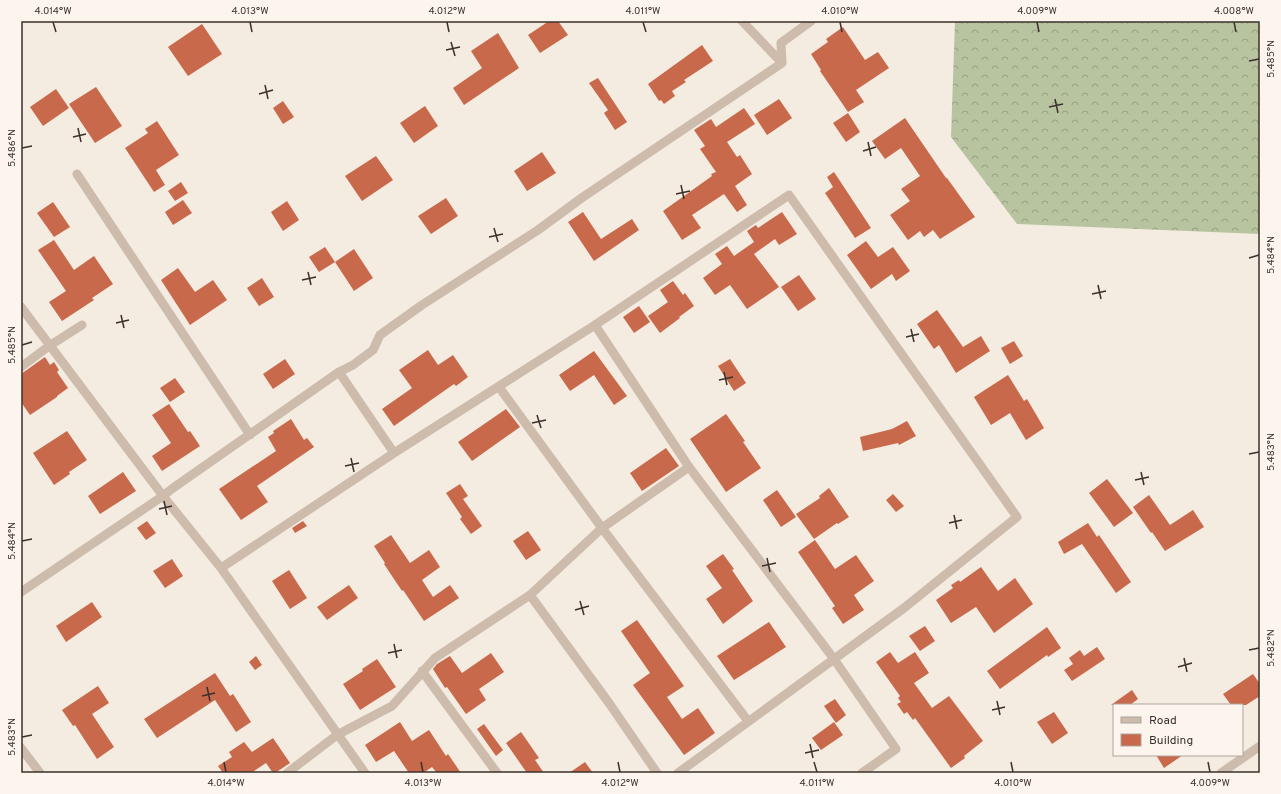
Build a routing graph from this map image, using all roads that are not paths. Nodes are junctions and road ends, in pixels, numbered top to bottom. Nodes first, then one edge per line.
1 (742, 21) edge
2 (811, 21) edge
3 (782, 63) junction
4 (77, 174) dead end
5 (21, 307) edge
6 (82, 325) dead end
7 (595, 325) junction
8 (49, 346) junction
9 (21, 367) edge
10 (339, 372) junction
11 (499, 387) junction
12 (250, 435) junction
13 (394, 453) junction
14 (689, 467) junction
15 (163, 496) junction
16 (602, 528) junction
17 (221, 568) junction
18 (21, 592) edge
19 (530, 595) junction
20 (834, 659) junction
21 (422, 671) junction
22 (748, 722) junction
23 (337, 735) junction
24 (1260, 746) edge
25 (21, 748) edge
26 (40, 773) edge
27 (287, 773) edge
28 (365, 773) edge
29 (497, 773) edge
30 (657, 773) edge
31 (678, 773) edge
32 (862, 773) edge
33 (1221, 773) edge

1 - 3 street
2 - 3 street
3 - 10 street
4 - 12 street
5 - 8 street
6 - 8 street
7 - 11 street
7 - 14 street
7 - 20 street
8 - 9 street
8 - 15 street
10 - 12 street
10 - 13 street
11 - 13 street
11 - 16 street
12 - 15 street
13 - 17 street
14 - 16 street
14 - 20 street
15 - 17 street
15 - 18 street
16 - 19 street
16 - 22 street
17 - 23 street
19 - 21 street
19 - 30 street
20 - 22 street
20 - 32 street
21 - 23 street
21 - 29 street
22 - 31 street
23 - 27 street
23 - 28 street
24 - 33 street
25 - 26 street

